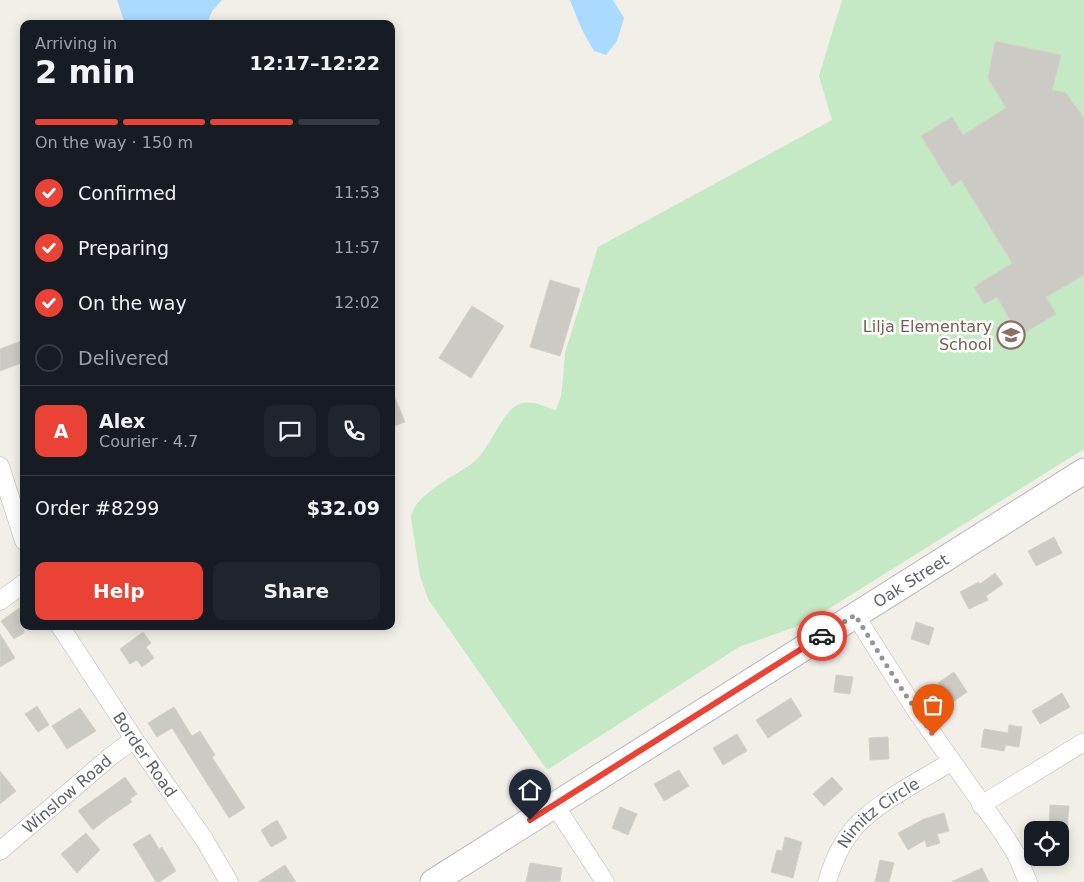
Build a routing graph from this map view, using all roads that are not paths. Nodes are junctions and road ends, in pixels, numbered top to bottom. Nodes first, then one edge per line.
1 (0, 466) edge
2 (1084, 471) edge
3 (20, 528) edge
4 (20, 586) edge
5 (0, 601) edge
6 (855, 615) junction
7 (63, 630) edge
8 (134, 739) junction
9 (1084, 742) edge
10 (951, 762) junction
11 (554, 804) junction
12 (981, 804) junction
13 (0, 851) edge
14 (229, 882) edge
15 (433, 882) edge
16 (605, 882) edge
17 (827, 882) edge
18 (1028, 882) edge

1 - 3 street
2 - 6 street, Oak Street
4 - 5 street
6 - 10 street
6 - 11 street, Oak Street
7 - 8 street, Border Road
8 - 13 street, Winslow Road
8 - 14 street, Border Road
9 - 12 street
10 - 12 street
10 - 17 street, Nimitz Circle
11 - 15 street, Oak Street
11 - 16 street
12 - 18 street

